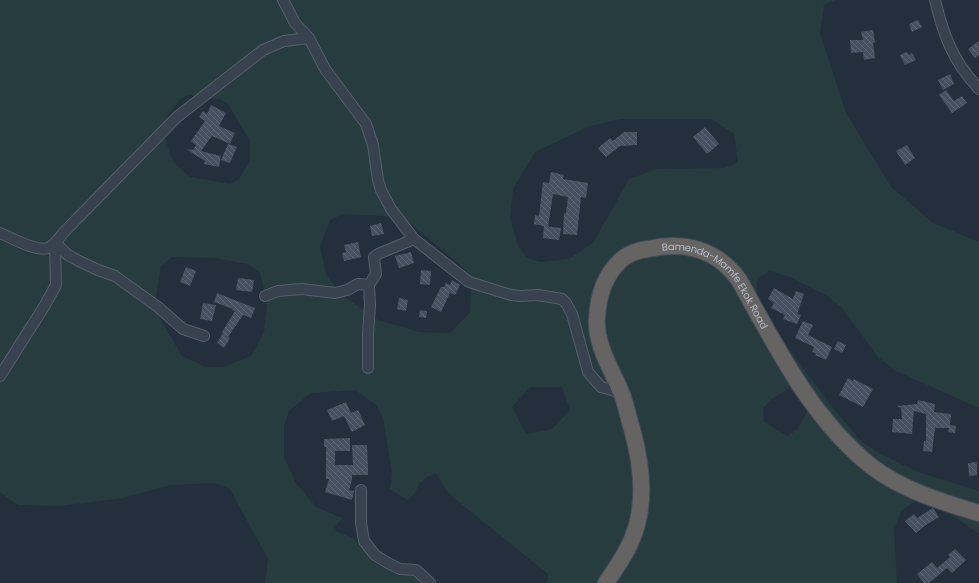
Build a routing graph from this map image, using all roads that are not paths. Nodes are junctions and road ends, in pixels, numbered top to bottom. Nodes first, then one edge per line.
1 (283, 0) edge
2 (935, 0) edge
3 (309, 38) junction
4 (979, 89) edge
5 (0, 233) edge
6 (414, 239) junction
7 (55, 243) junction
8 (369, 285) junction
9 (265, 296) dead end
10 (204, 336) dead end
11 (368, 368) dead end
12 (0, 376) edge
13 (622, 393) junction
14 (362, 490) dead end
15 (979, 513) edge
16 (430, 583) edge
17 (606, 583) edge

1 - 3 street
2 - 4 street
3 - 6 street
3 - 7 street
5 - 7 street
6 - 8 street
6 - 13 street
7 - 10 street
7 - 12 street
8 - 9 street
8 - 11 street
13 - 15 highway, Bamenda-Mamfe Ekok Road
13 - 17 highway, Bamenda-Mamfe Ekok Road
14 - 16 street

